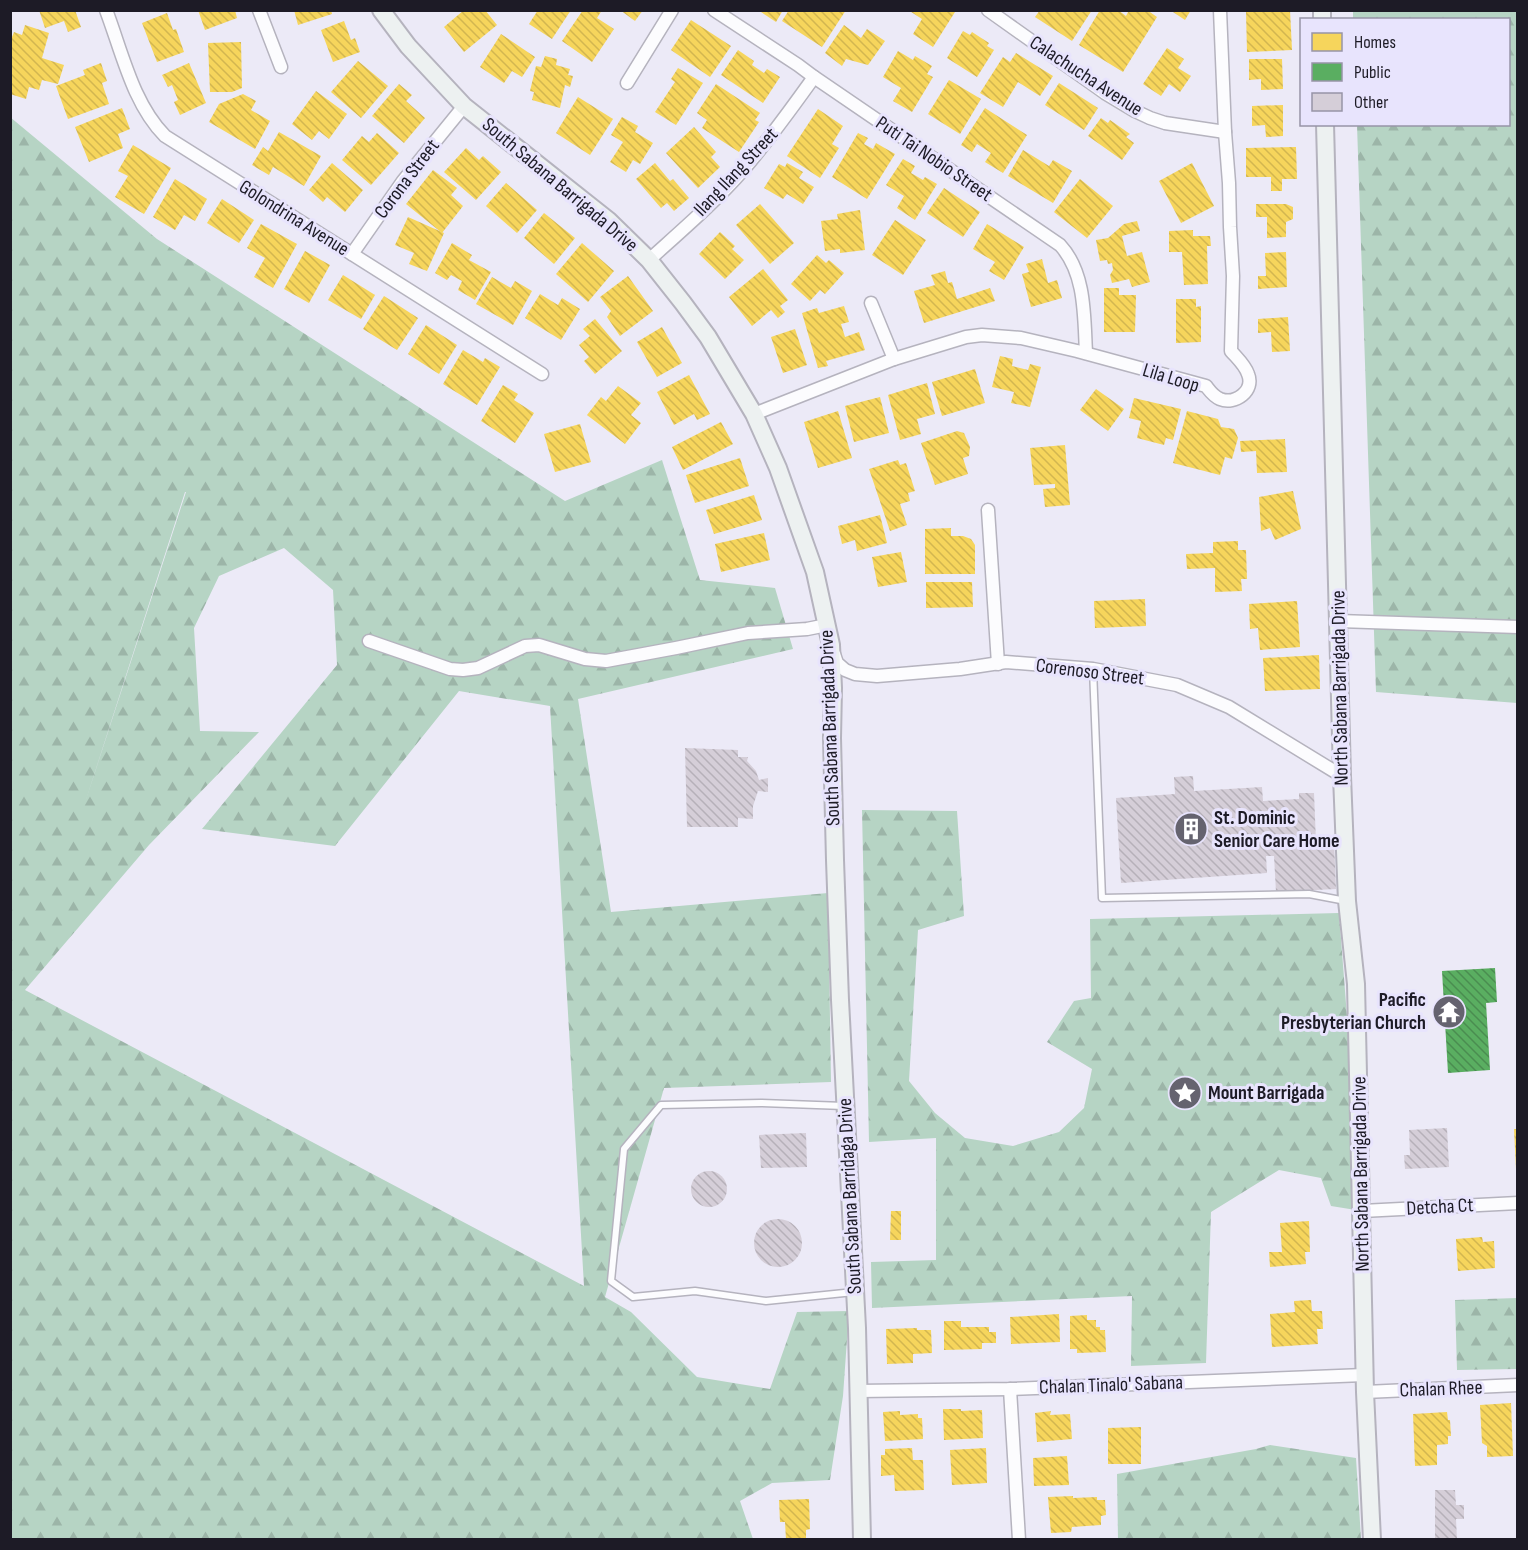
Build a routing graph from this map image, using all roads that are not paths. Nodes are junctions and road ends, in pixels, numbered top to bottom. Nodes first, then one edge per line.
1 (106, 10) edge
2 (259, 10) edge
3 (381, 10) edge
4 (672, 10) edge
5 (714, 10) edge
6 (988, 10) edge
7 (1220, 10) edge
8 (281, 67) dead end
9 (814, 77) junction
10 (627, 83) dead end
11 (464, 106) junction
12 (1325, 126) edge
13 (1225, 132) junction
14 (352, 254) junction
15 (649, 260) junction
16 (870, 303) dead end
17 (1086, 353) junction
18 (894, 359) junction
19 (542, 374) dead end
20 (754, 414) junction
21 (988, 510) dead end
22 (1339, 621) junction
23 (827, 625) junction
24 (1518, 627) edge
25 (369, 641) dead end
26 (831, 645) junction
27 (998, 664) junction
28 (1093, 669) junction
29 (1342, 776) junction
30 (835, 853) joint
31 (1347, 901) junction
32 (846, 1106) junction
33 (1518, 1203) edge
34 (1362, 1211) junction
35 (855, 1292) junction
36 (1364, 1375) junction
37 (1518, 1385) edge
38 (1010, 1389) junction
39 (858, 1391) junction
40 (1365, 1392) junction
41 (862, 1539) edge
42 (1019, 1539) edge
43 (1372, 1539) edge

1 - 14 street, Golondrina Avenue
2 - 8 street
3 - 11 main road, South Sabana Barrigada Drive
4 - 10 street
5 - 9 street, Puti Tai Nobio Street
6 - 13 street, Calachucha Avenue
7 - 13 street, Lila Loop
9 - 15 street, Ilang Ilang Street
9 - 17 street, Puti Tai Nobio Street
11 - 14 street, Corona Street
11 - 15 main road, South Sabana Barrigada Drive
12 - 22 main road, North Sabana Barrigada Drive
13 - 17 street, Lila Loop
14 - 19 street, Golondrina Avenue
15 - 20 main road, South Sabana Barrigada Drive
16 - 18 street
17 - 18 street, Lila Loop
18 - 20 street, Lila Loop
20 - 23 main road, South Sabana Barrigada Drive
21 - 27 street
22 - 24 street
22 - 29 main road, North Sabana Barrigada Drive
23 - 25 street
23 - 26 main road, South Sabana Barrigada Drive
26 - 27 street, Corenoso Street
26 - 30 main road, South Sabana Barrigada Drive
27 - 28 street, Corenoso Street
28 - 29 street, Corenoso Street
28 - 31 lane
29 - 31 main road, North Sabana Barrigada Drive
30 - 32 main road, South Sabana Barridaga Drive
31 - 34 main road, North Sabana Barrigada Drive
32 - 35 main road, South Sabana Barridaga Drive
32 - 35 lane
33 - 34 street, Detcha Ct
34 - 36 main road, North Sabana Barrigada Drive
35 - 39 main road, South Sabana Barridaga Drive
36 - 38 street, Chalan Tinalo' Sabana
36 - 40 main road, North Sabana Barrigada Drive
37 - 40 street, Chalan Rhee
38 - 39 street, Chalan Tinalo' Sabana
38 - 42 street
39 - 41 main road, South Sabana Barridaga Drive
40 - 43 main road, North Sabana Barrigada Drive

